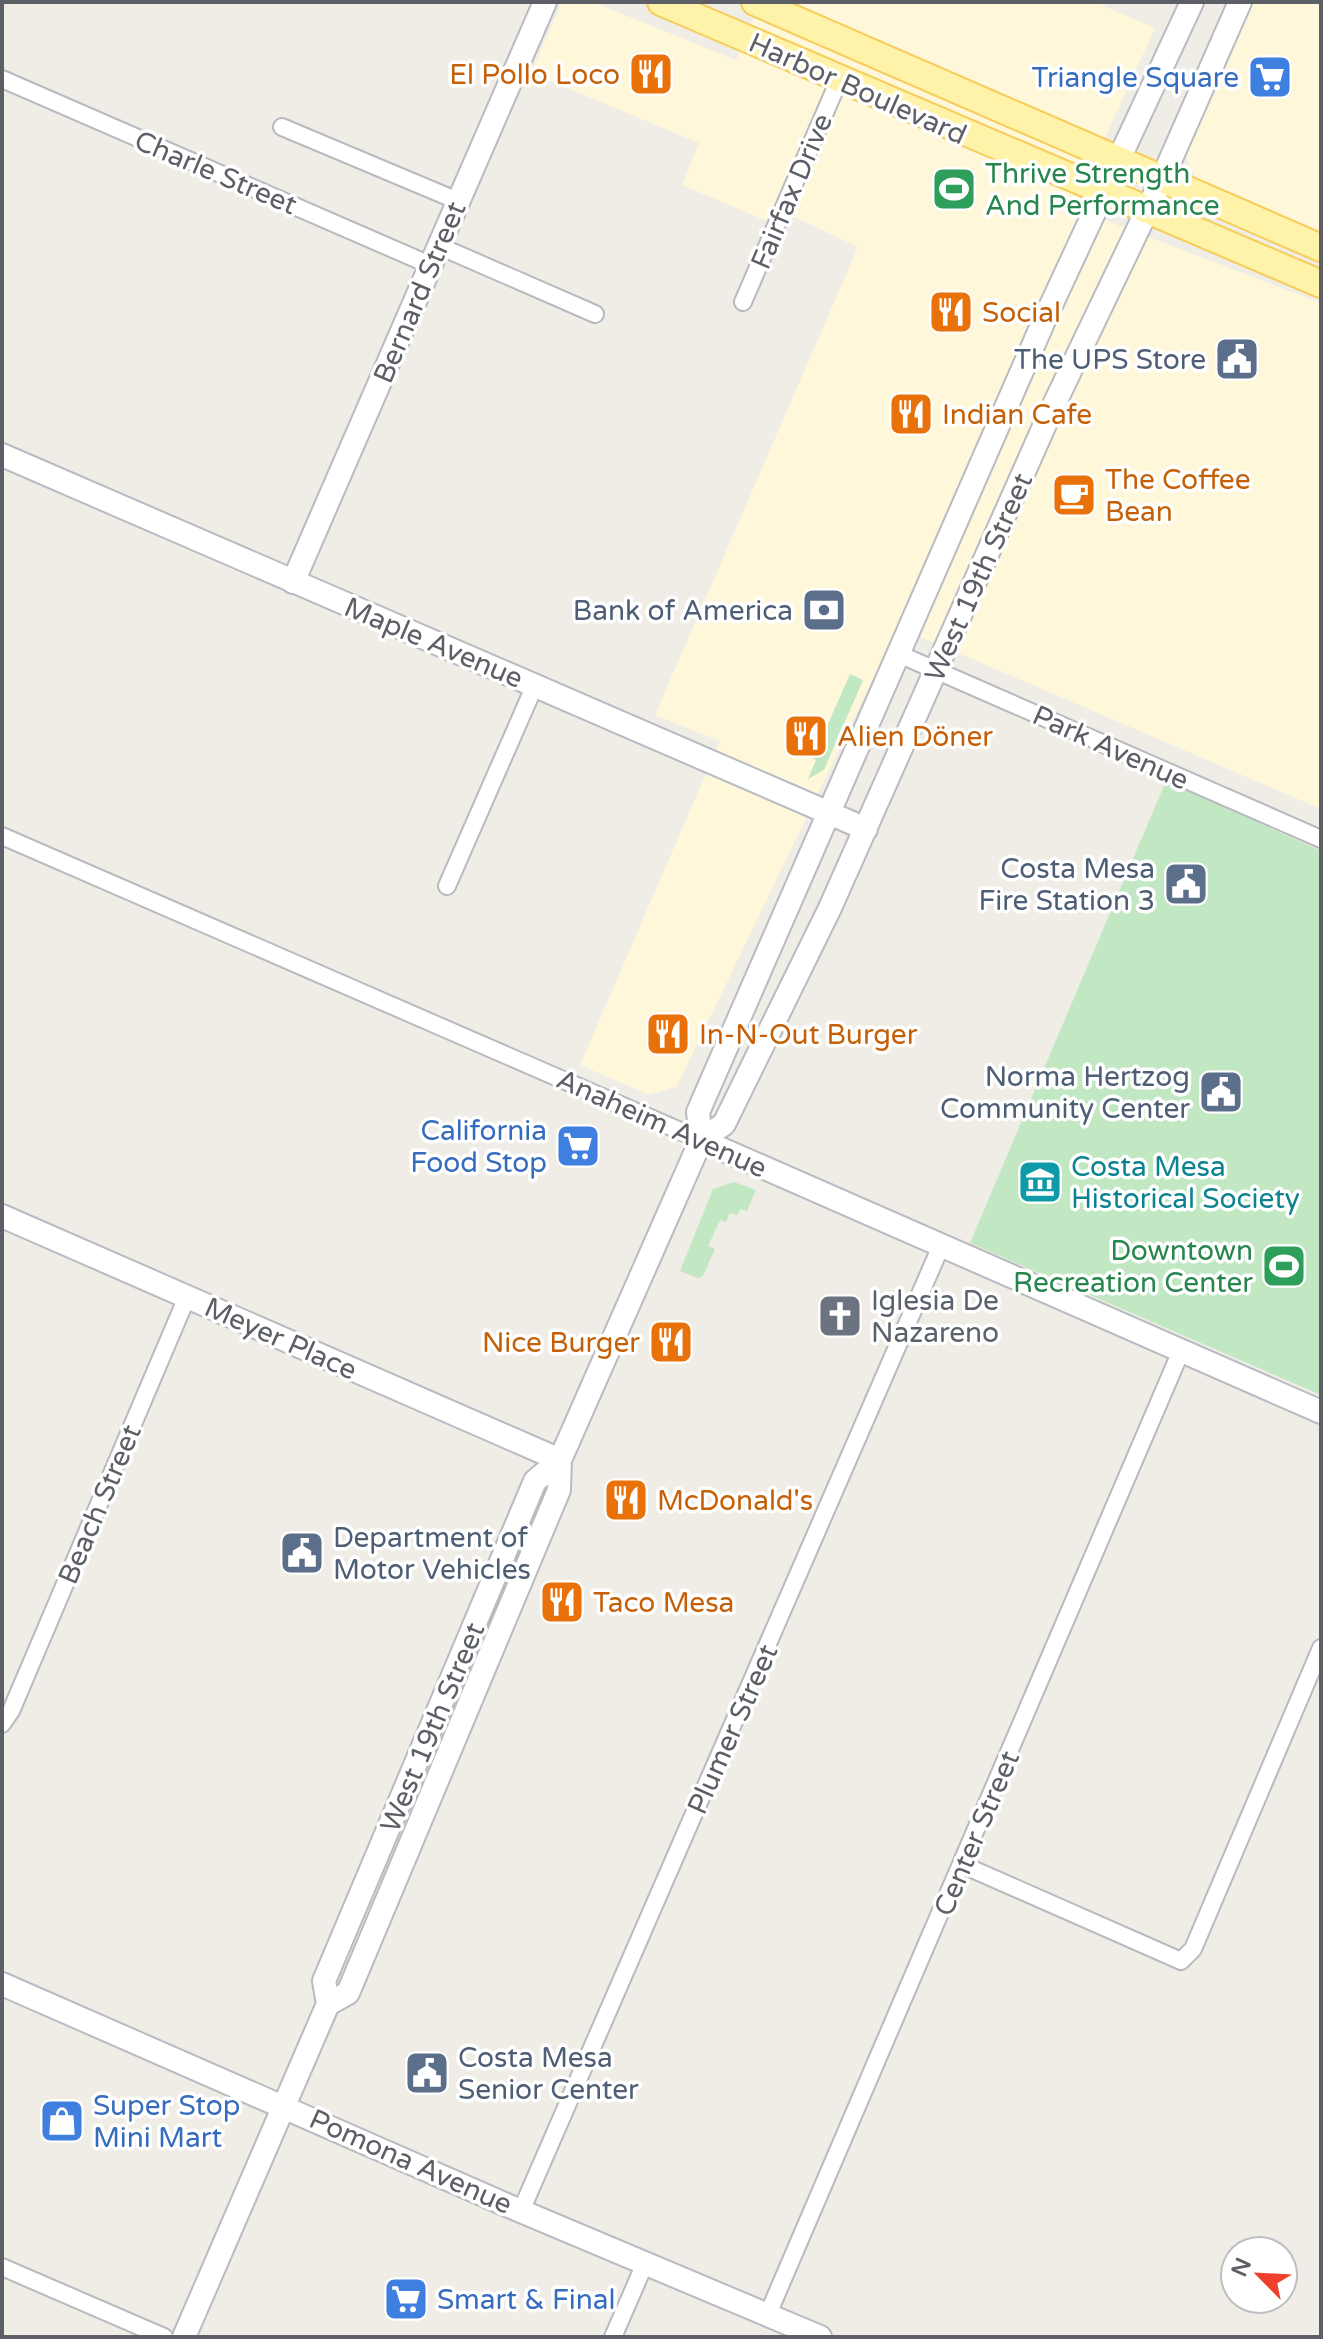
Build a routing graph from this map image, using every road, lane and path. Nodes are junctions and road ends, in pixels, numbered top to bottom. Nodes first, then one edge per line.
1 (545, 2) edge
2 (661, 2) edge
3 (755, 2) edge
4 (1192, 2) edge
5 (1240, 2) edge
6 (2, 79) edge
7 (839, 80) junction
8 (282, 127) dead end
9 (1118, 160) junction
10 (1162, 179) junction
11 (1102, 193) junction
12 (458, 201) junction
13 (1146, 212) junction
14 (1321, 248) edge
15 (435, 255) junction
16 (1321, 284) edge
17 (743, 302) dead end
18 (595, 314) dead end
19 (2, 455) edge
20 (293, 582) junction
21 (901, 655) junction
22 (936, 671) junction
23 (535, 685) junction
24 (831, 813) junction
25 (866, 829) junction
26 (2, 836) edge
27 (1321, 839) edge
28 (447, 886) dead end
29 (701, 1140) junction
30 (2, 1216) edge
31 (941, 1246) junction
32 (187, 1297) junction
33 (1181, 1351) junction
34 (1321, 1412) edge
35 (560, 1460) junction
36 (1321, 1648) edge
37 (7, 1718) edge
38 (963, 1865) junction
39 (2, 1984) edge
40 (284, 2105) junction
41 (521, 2211) junction
42 (646, 2261) junction
43 (2, 2267) edge
44 (768, 2314) junction
45 (164, 2337) edge
46 (184, 2337) edge
47 (613, 2337) edge
48 (820, 2337) edge

1 - 12 main road, Bernard Street
2 - 7 main road, Harbor Boulevard
3 - 9 main road, Harbor Boulevard
4 - 9 main road, West 19th Street
5 - 10 main road, West 19th Street
6 - 15 street, Charle Street
7 - 11 main road, Harbor Boulevard
7 - 17 street, Fairfax Drive
8 - 12 street
9 - 10 main road, Harbor Boulevard
9 - 11 main road, West 19th Street
10 - 13 main road, West 19th Street
10 - 14 main road, Harbor Boulevard
11 - 13 main road, Harbor Boulevard
11 - 21 main road, West 19th Street
12 - 15 main road, Bernard Street
13 - 16 main road, Harbor Boulevard
13 - 22 main road, West 19th Street
15 - 18 street, Charle Street
15 - 20 main road, Bernard Street
19 - 20 main road, Maple Avenue
20 - 23 main road, Maple Avenue
21 - 22 street, Park Avenue
21 - 24 main road, West 19th Street
22 - 25 main road, West 19th Street
22 - 27 street, Park Avenue
23 - 24 main road, Maple Avenue
23 - 28 street
24 - 25 main road, Maple Avenue
24 - 29 main road, West 19th Street
25 - 29 main road, West 19th Street
26 - 29 street, Anaheim Avenue
29 - 31 main road, Anaheim Avenue
29 - 35 main road, West 19th Street
30 - 32 main road, Meyer Place
31 - 33 main road, Anaheim Avenue
31 - 41 street, Plumer Street
32 - 35 main road, Meyer Place
32 - 37 street, Beach Street
33 - 34 main road, Anaheim Avenue
33 - 38 street, Center Street
35 - 40 main road, West 19th Street
36 - 38 street
38 - 44 street, Center Street
39 - 40 main road, Pomona Avenue
40 - 41 main road, Pomona Avenue
40 - 46 main road, West 19th Street
41 - 42 main road, Pomona Avenue
42 - 44 main road, Pomona Avenue
42 - 47 street
43 - 45 street
44 - 48 main road, Pomona Avenue

